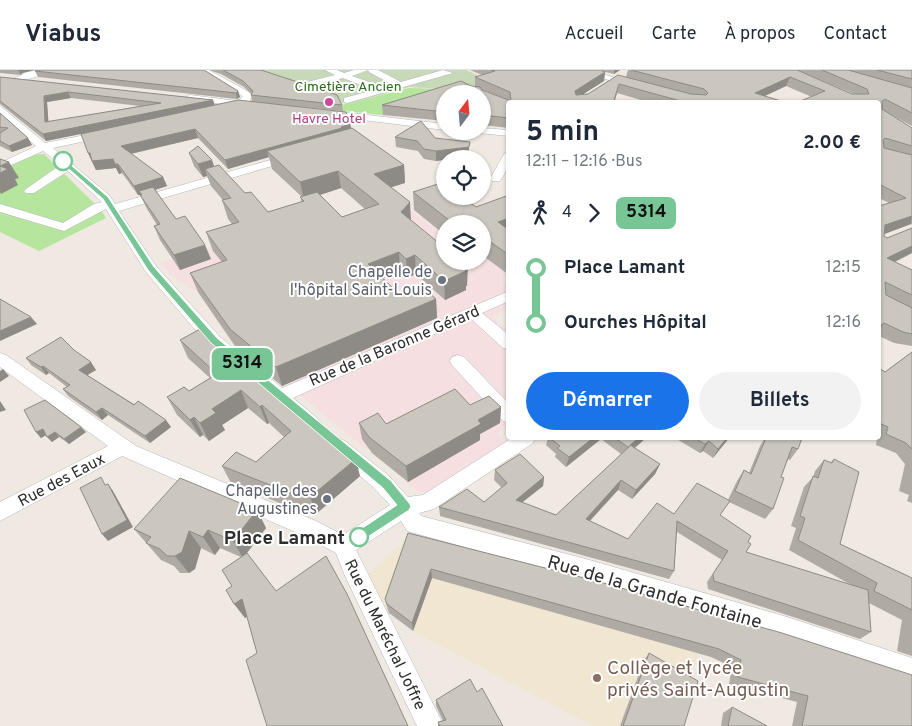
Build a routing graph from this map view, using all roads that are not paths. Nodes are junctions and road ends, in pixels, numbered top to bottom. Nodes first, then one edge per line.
1 (55, 70) edge
2 (203, 70) edge
3 (330, 70) edge
4 (364, 70) edge
5 (372, 70) edge
6 (427, 70) edge
7 (581, 70) edge
8 (625, 73) dead end
9 (437, 75) junction
10 (342, 76) junction
11 (615, 80) junction
12 (36, 82) edge
13 (310, 84) edge
14 (400, 85) junction
15 (602, 88) edge
16 (644, 88) edge
17 (383, 90) junction
18 (178, 97) edge
19 (347, 100) dead end
20 (241, 104) junction
21 (257, 106) edge
22 (0, 110) edge
23 (217, 111) edge
24 (314, 112) edge
25 (359, 117) junction
26 (436, 126) edge
27 (358, 131) edge
28 (113, 132) edge
29 (491, 132) edge
30 (506, 133) edge
31 (43, 147) junction
32 (304, 154) edge
33 (506, 160) edge
34 (0, 167) edge
35 (70, 167) junction
36 (496, 179) dead end
37 (30, 190) dead end
38 (111, 206) junction
39 (0, 208) edge
40 (506, 296) edge
41 (472, 312) junction
42 (506, 341) edge
43 (0, 359) edge
44 (461, 360) dead end
45 (280, 396) junction
46 (499, 400) edge
47 (506, 411) edge
48 (523, 440) edge
49 (123, 446) junction
50 (405, 506) junction
51 (0, 512) edge
52 (344, 546) junction
53 (912, 671) edge
54 (430, 726) edge

1 - 12 street
2 - 20 street
3 - 10 street
4 - 10 street
5 - 14 street
6 - 9 street
7 - 11 street
8 - 11 street
9 - 9 street
9 - 14 street
10 - 13 street
10 - 17 street
11 - 15 street
11 - 16 street
14 - 17 street
17 - 19 street
18 - 20 street
20 - 21 street
20 - 23 street
22 - 31 street, Rue de la Grande Fontaine
24 - 25 street
25 - 26 street
25 - 27 street
28 - 31 street
29 - 30 street
31 - 34 street
31 - 35 street, Rue de la Grande Fontaine
32 - 38 street
33 - 36 street
35 - 37 street
35 - 38 street, Rue de la Grande Fontaine
38 - 39 street
38 - 45 street, Rue de la Grande Fontaine
40 - 41 street, Rue de la Baronne Gérard
41 - 42 street
41 - 45 street, Rue de la Baronne Gérard
43 - 49 street, Rue du Maréchal Joffre
44 - 46 street
45 - 50 street, Rue de la Grande Fontaine
46 - 47 street
48 - 50 street
49 - 51 street, Rue des Eaux
49 - 52 street, Rue du Maréchal Joffre
50 - 52 street
50 - 53 street, Rue de la Grande Fontaine
52 - 54 street, Rue du Maréchal Joffre

